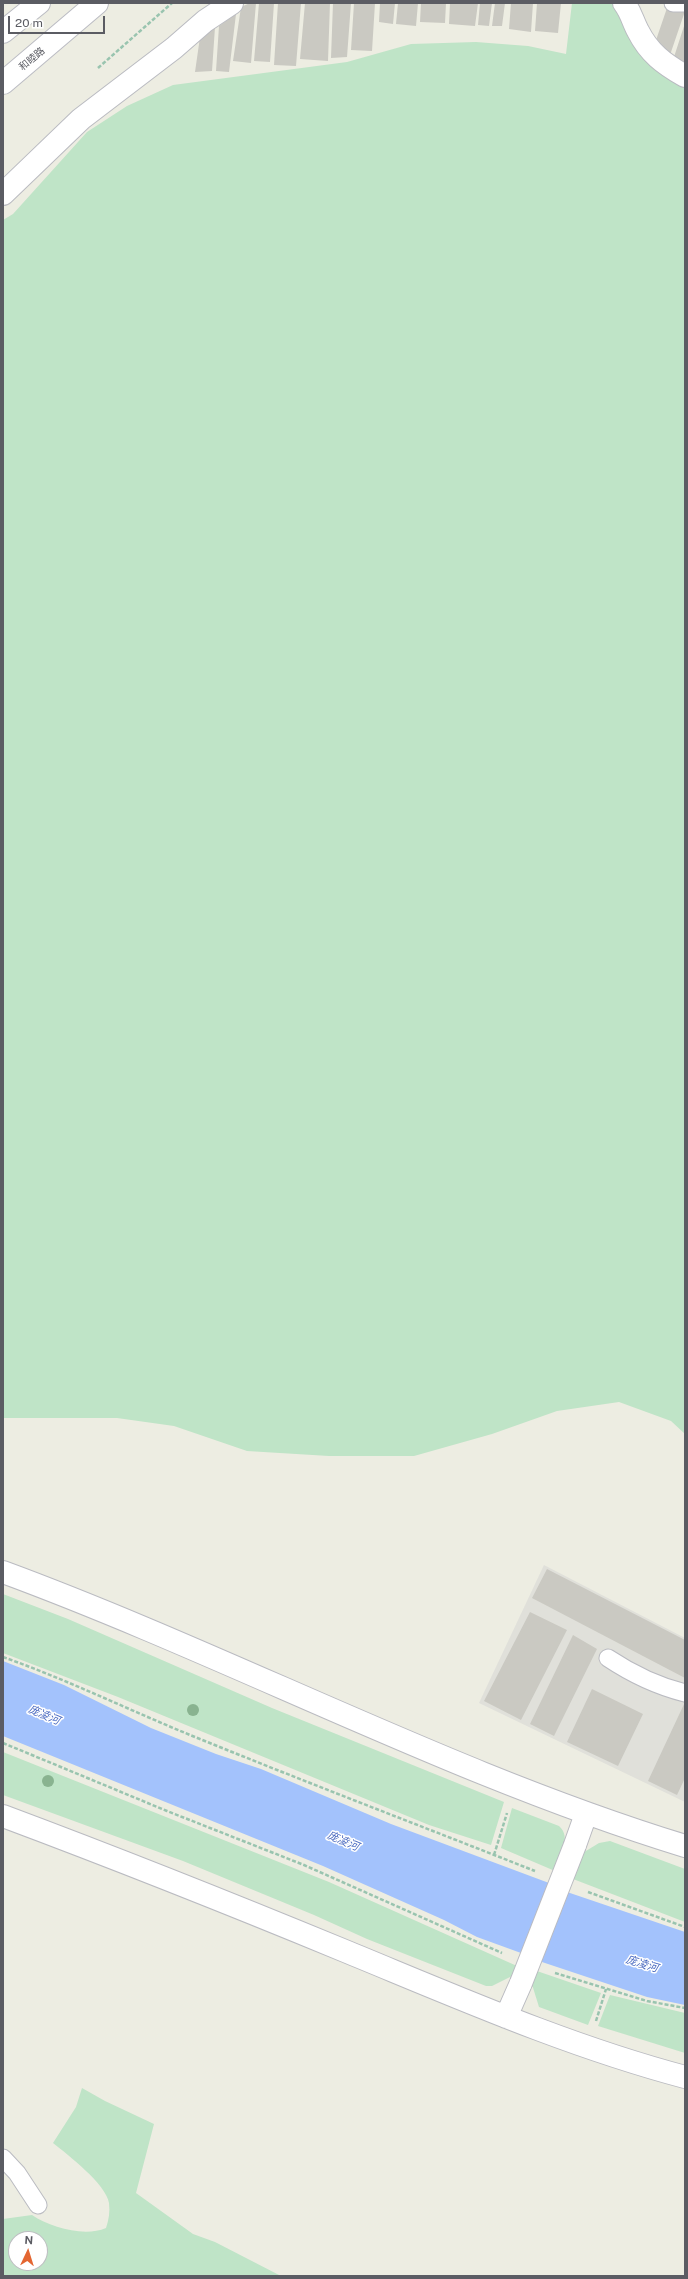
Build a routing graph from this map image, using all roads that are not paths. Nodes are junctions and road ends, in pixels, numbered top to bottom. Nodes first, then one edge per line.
1 (39, 3) edge
2 (97, 3) edge
3 (232, 3) edge
4 (673, 3) edge
5 (685, 3) edge
6 (630, 7) edge
7 (3, 32) edge
8 (685, 76) edge
9 (3, 83) edge
10 (3, 194) edge
11 (3, 1572) edge
12 (608, 1658) dead end
13 (685, 1693) edge
14 (586, 1814) junction
15 (3, 1816) edge
16 (685, 1846) edge
17 (506, 2017) junction
18 (685, 2077) edge
19 (3, 2158) edge
20 (38, 2205) dead end

1 - 7 street
2 - 9 street, 和睦路
3 - 10 street
4 - 5 lane
6 - 8 street
11 - 14 street
12 - 13 lane
14 - 16 street
14 - 17 street, bridge
15 - 17 street
17 - 18 street
19 - 20 lane

